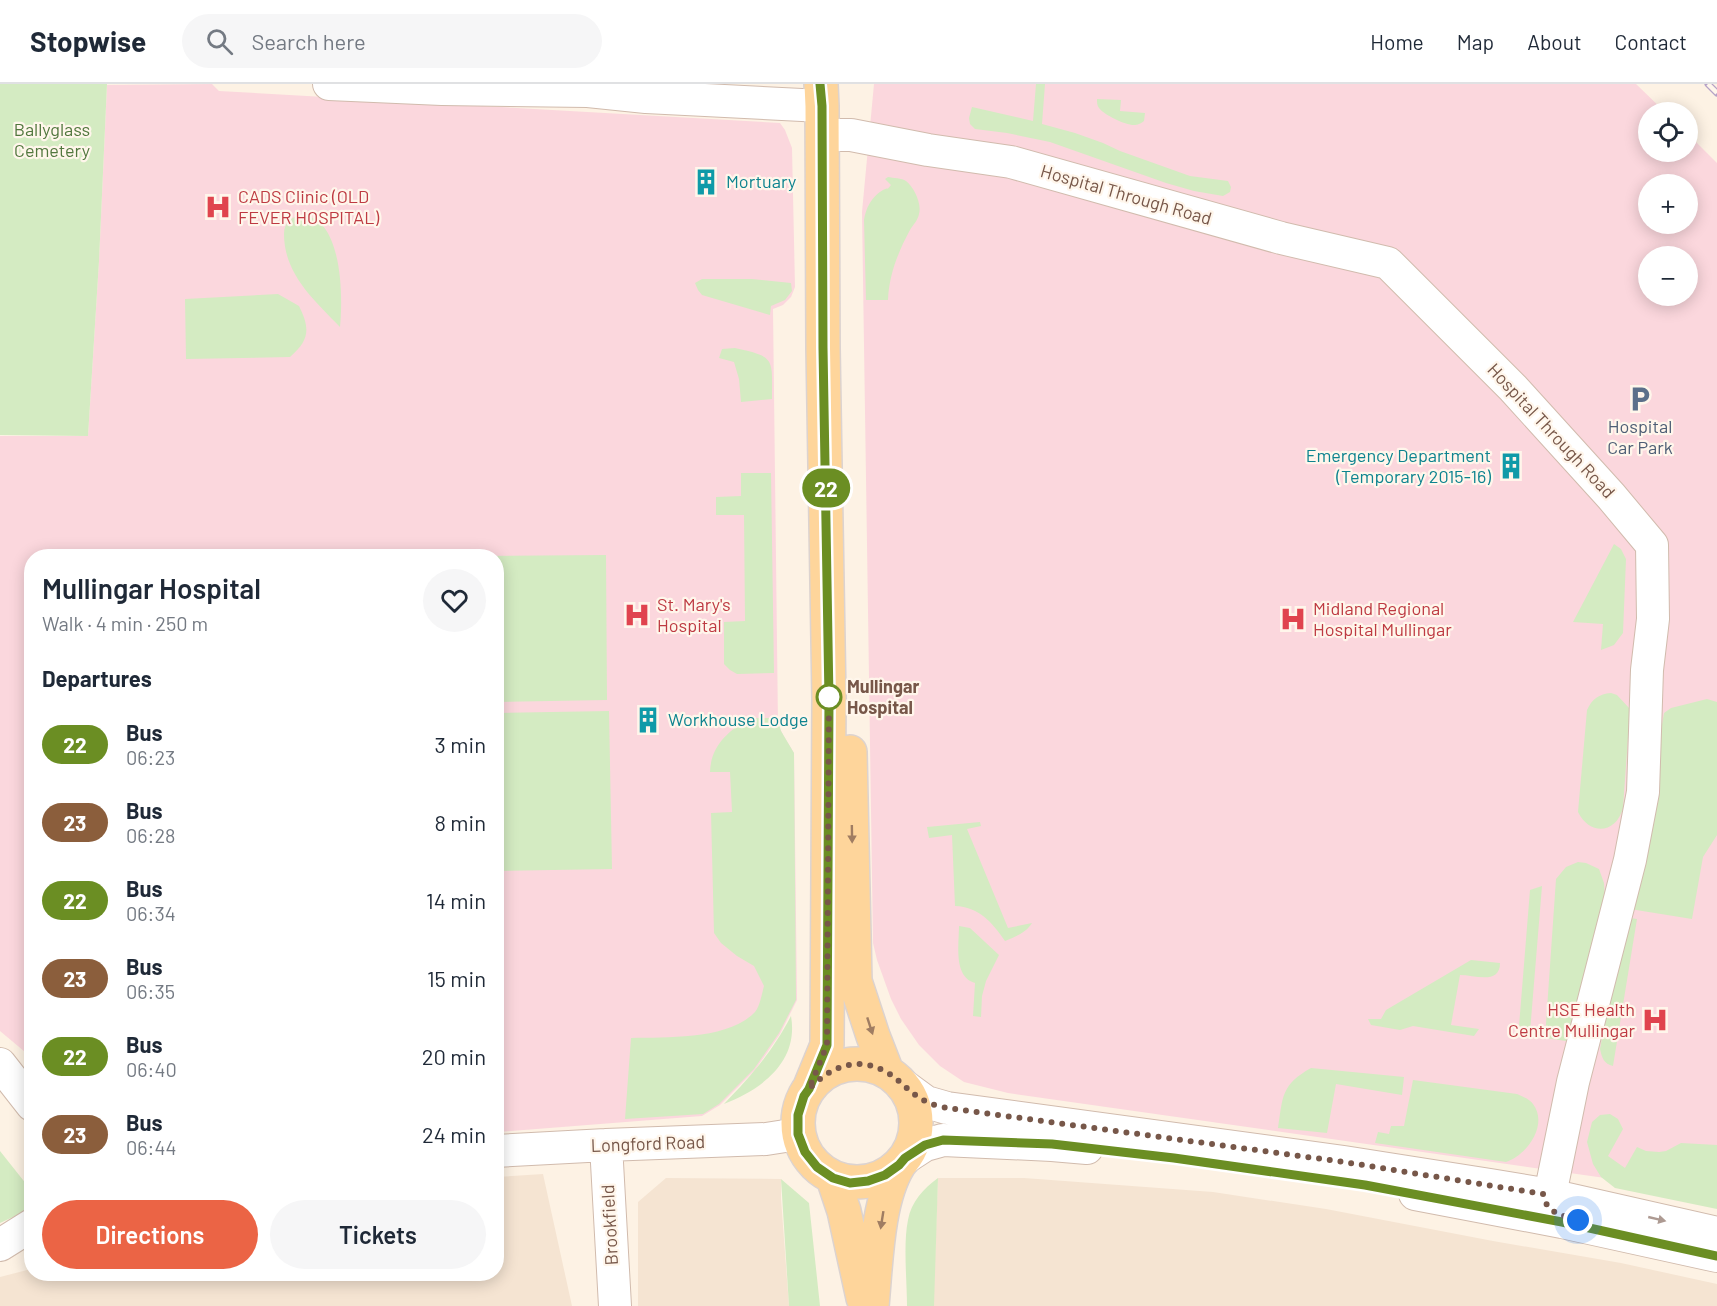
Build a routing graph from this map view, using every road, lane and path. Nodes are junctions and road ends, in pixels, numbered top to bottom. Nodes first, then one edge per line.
1 (329, 84) edge
2 (646, 90) edge
3 (829, 109) edge
4 (0, 1063) edge
5 (894, 1078) junction
6 (24, 1082) edge
7 (809, 1089) junction
8 (24, 1094) edge
9 (798, 1134) junction
10 (606, 1145) junction
11 (504, 1151) edge
12 (902, 1161) junction
13 (833, 1178) junction
14 (1546, 1195) junction
15 (24, 1230) edge
16 (1717, 1233) edge
17 (1650, 1242) junction
18 (0, 1245) edge
19 (24, 1245) edge
20 (0, 1256) edge
21 (1717, 1256) edge
22 (615, 1306) edge
23 (865, 1306) edge
24 (872, 1306) edge

1 - 2 street, Hospital Through Road
2 - 3 street, Hospital Through Road
3 -> 5 main road
3 - 7 main road
3 - 14 street, Hospital Through Road
4 - 6 street
4 - 8 street
5 - 7 main road
5 - 12 main road
5 - 14 street
7 - 9 main road
9 - 10 street, Longford Road
9 - 13 main road
10 - 11 street, Longford Road
10 - 22 street, Brookfield
12 - 13 main road
12 - 17 street
12 -> 24 main road
13 - 23 main road
14 -> 16 street
14 - 17 street
15 - 18 street
17 - 21 street
19 - 20 street

